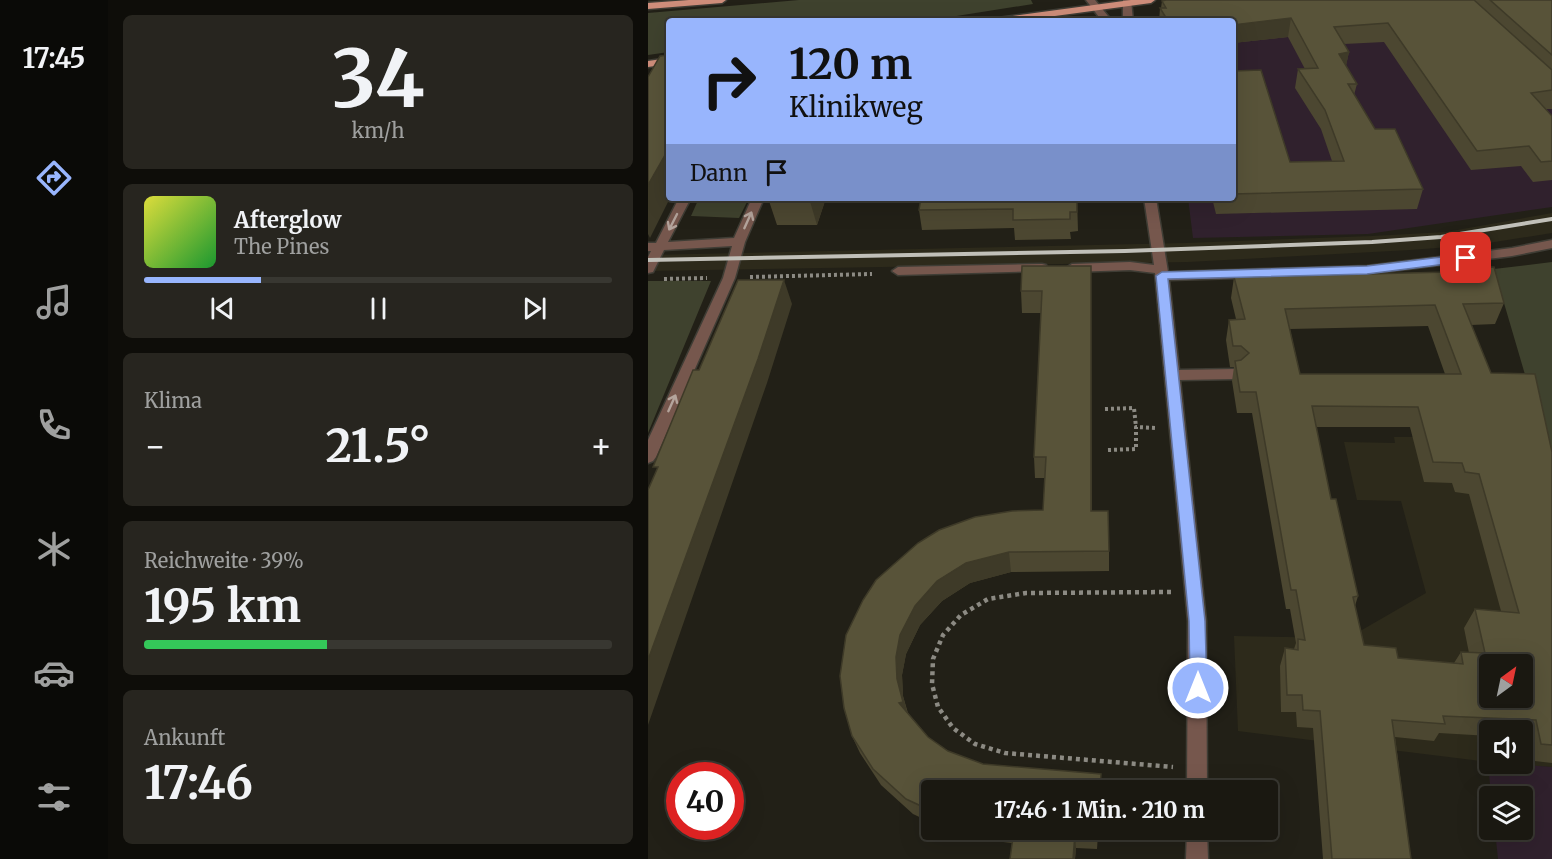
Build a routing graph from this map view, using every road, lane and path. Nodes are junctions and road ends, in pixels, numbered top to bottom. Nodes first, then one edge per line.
1 (722, 0) edge
2 (1151, 0) edge
3 (1126, 1) edge
4 (1093, 3) edge
5 (648, 6) edge
6 (1014, 18) edge
7 (1105, 18) edge
8 (1128, 18) edge
9 (666, 62) edge
10 (648, 64) edge
11 (684, 201) edge
12 (757, 201) edge
13 (1150, 201) edge
14 (739, 242) junction
15 (1552, 244) edge
16 (654, 247) edge
17 (648, 269) edge
18 (898, 271) dead end
19 (1162, 273) junction
20 (872, 274) dead end
21 (746, 277) edge
22 (712, 278) dead end
23 (659, 279) dead end
24 (1236, 374) edge
25 (1172, 375) junction
26 (1105, 409) dead end
27 (1136, 427) junction
28 (1178, 429) junction
29 (1108, 450) dead end
30 (648, 457) edge
31 (1194, 592) junction
32 (1198, 769) junction
33 (1197, 780) edge
34 (1197, 840) edge
35 (1197, 859) edge

1 - 5 main road
2 - 3 main road
3 - 4 main road
3 - 8 street
4 - 6 main road
4 - 7 street
9 - 10 main road
11 -> 16 street
14 -> 12 street
13 - 19 street
14 - 16 street
30 -> 14 street
15 - 19 street
16 - 17 street
18 - 19 street
19 - 25 street
20 - 21 path
22 - 23 path
24 - 25 street
25 - 28 street
26 - 27 path
27 - 28 path
27 - 29 path
28 - 31 street
31 - 32 street
31 - 32 path
32 - 33 street
34 - 35 street

